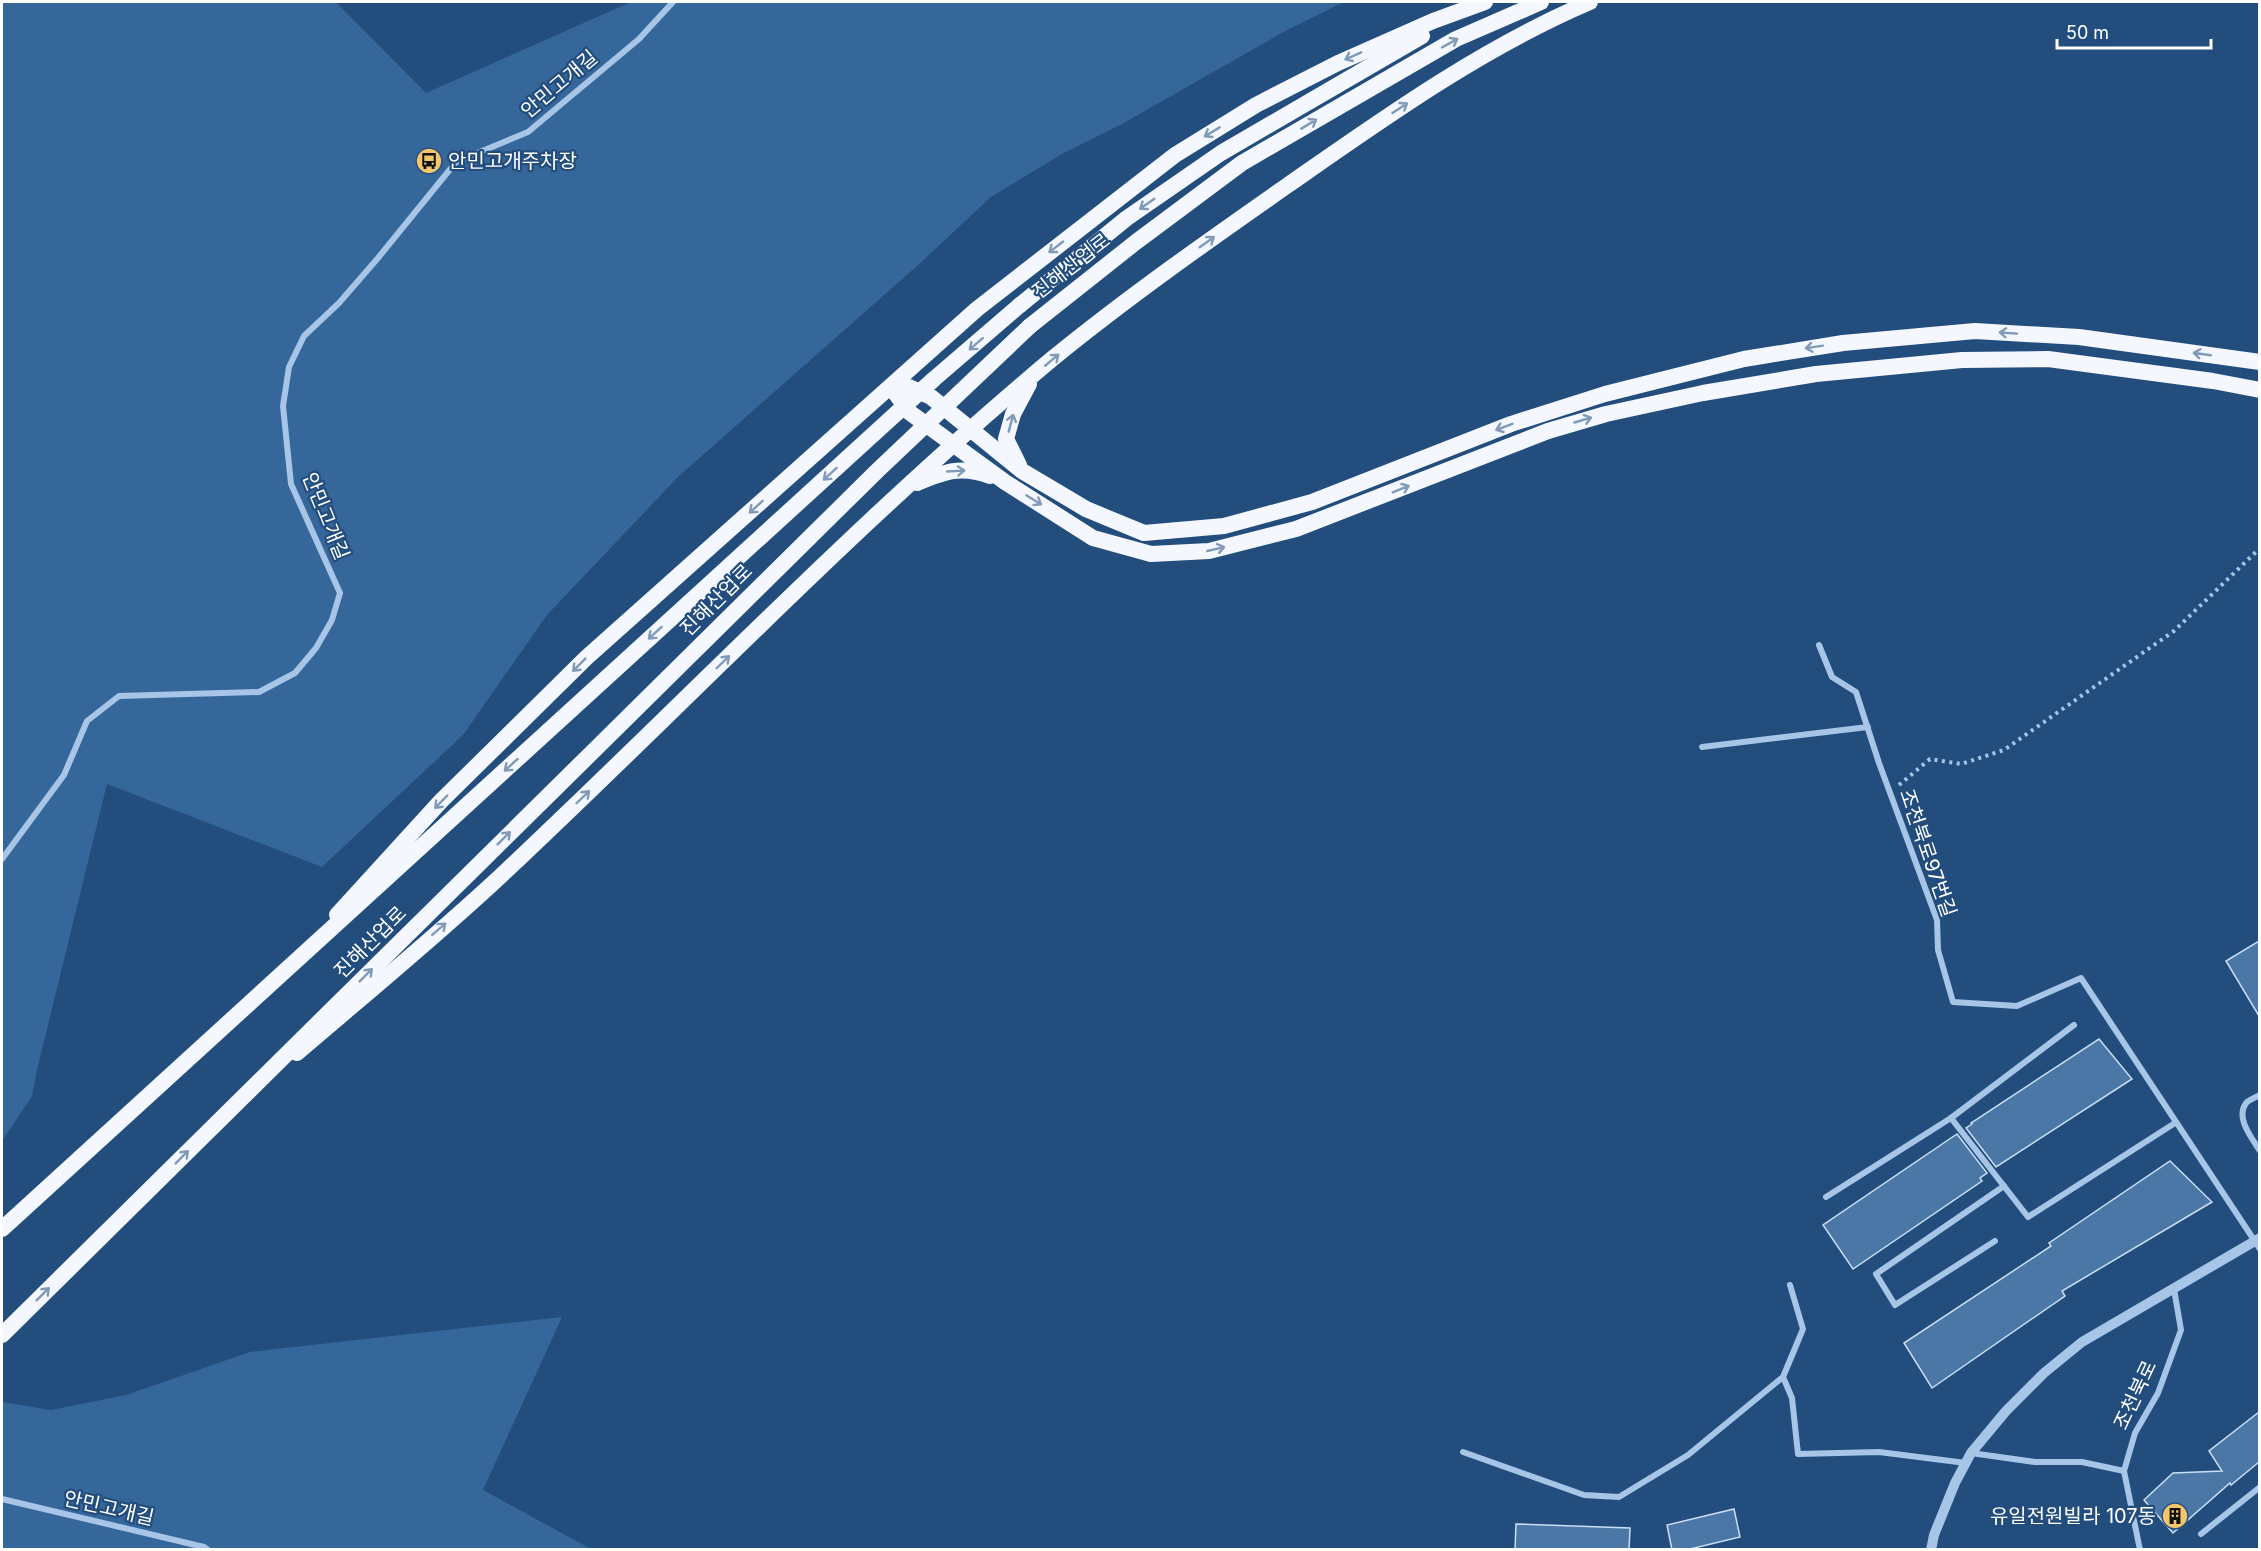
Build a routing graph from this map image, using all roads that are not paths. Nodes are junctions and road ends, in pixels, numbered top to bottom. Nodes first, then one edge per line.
1 (673, 2) edge
2 (1485, 2) edge
3 (1496, 2) edge
4 (1541, 2) edge
5 (1590, 2) edge
6 (2259, 362) edge
7 (1033, 375) junction
8 (891, 387) junction
9 (2259, 390) edge
10 (972, 428) junction
11 (953, 445) junction
12 (1022, 471) junction
13 (1005, 482) junction
14 (907, 486) junction
15 (1819, 645) dead end
16 (1868, 727) junction
17 (1702, 747) dead end
18 (2, 859) edge
19 (289, 967) junction
20 (2074, 1025) dead end
21 (2259, 1095) edge
22 (1951, 1118) junction
23 (2175, 1123) junction
24 (206, 1133) junction
25 (2259, 1151) edge
26 (2004, 1186) junction
27 (1826, 1197) dead end
28 (2, 1229) edge
29 (1995, 1241) dead end
30 (2257, 1243) edge
31 (1790, 1285) dead end
32 (2174, 1289) junction
33 (2, 1335) edge
34 (1783, 1377) junction
35 (1463, 1452) dead end
36 (1969, 1458) junction
37 (2124, 1471) junction
38 (2259, 1487) edge
39 (2, 1500) edge
40 (2201, 1533) dead end
41 (208, 1550) edge
42 (1931, 1550) edge
43 (2140, 1550) edge

1 - 18 street, 안민고개길
2 -> 8 highway
3 -> 19 highway, 진해산업로, bridge
24 -> 4 highway, 진해산업로, bridge
7 -> 5 highway
6 -> 12 highway
7 - 10 highway
12 -> 7 highway
8 - 10 highway
8 - 11 highway
8 -> 19 highway, bridge
13 -> 9 highway
10 - 11 highway
10 - 12 highway
11 - 13 highway
11 - 14 highway
14 -> 13 highway
24 -> 14 highway, bridge
15 - 16 street, 조천북로97번길
16 - 17 street
16 - 23 street, 조천북로97번길
19 - 28 highway, 진해산업로, bridge
20 - 22 street
21 - 25 street
22 - 26 street
22 - 27 street
23 - 26 street
23 - 30 street, 조천북로97번길
33 -> 24 highway, 진해산업로, bridge
26 - 29 street
30 - 32 street
31 - 34 street
32 - 36 street
32 - 37 street, 조천북로
34 - 35 street
34 - 36 street
36 - 37 street
36 - 42 street
37 - 43 street
38 - 40 street
39 - 41 street, 안민고개길

